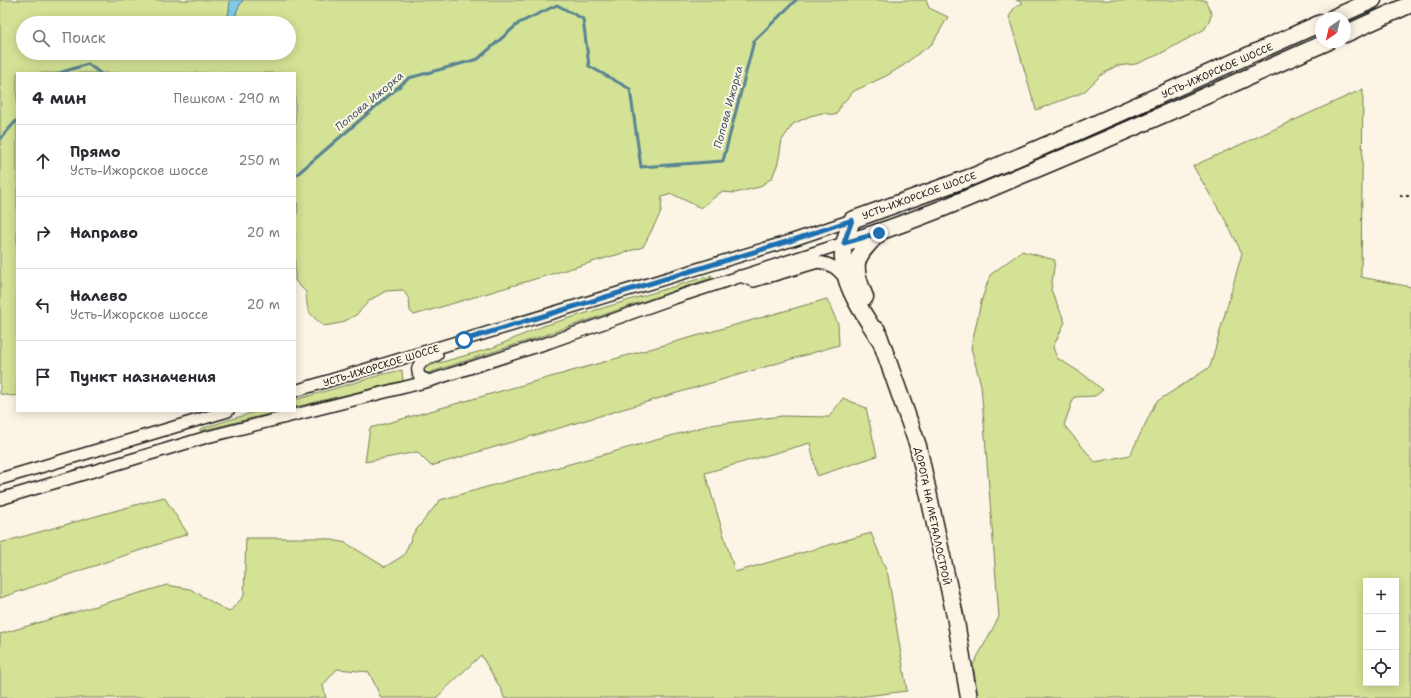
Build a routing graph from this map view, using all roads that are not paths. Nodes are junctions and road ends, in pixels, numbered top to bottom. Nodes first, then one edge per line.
1 (1373, 0) edge
2 (1411, 4) edge
3 (1346, 12) edge
4 (1315, 26) edge
5 (1351, 31) edge
6 (1315, 47) edge
7 (852, 220) junction
8 (879, 233) junction
9 (844, 243) junction
10 (740, 276) junction
11 (846, 279) junction
12 (464, 340) junction
13 (880, 340) junction
14 (429, 381) junction
15 (296, 391) edge
16 (225, 412) edge
17 (0, 479) edge
18 (0, 499) edge
19 (969, 698) edge

1 - 3 street
2 - 5 street
4 - 7 street, УСТЬ-ИЖОРСКОЕ ШОССЕ
6 - 8 street, УСТЬ-ИЖОРСКОЕ ШОССЕ
7 - 9 street, ДОРОГА НА МЕТАЛЛОСТРОЙ
7 - 12 street, УСТЬ-ИЖОРСКОЕ ШОССЕ
8 - 9 street, УСТЬ-ИЖОРСКОЕ ШОССЕ
8 - 13 street, ДОРОГА НА МЕТАЛЛОСТРОЙ
9 - 10 street, УСТЬ-ИЖОРСКОЕ ШОССЕ
9 - 11 street, ДОРОГА НА МЕТАЛЛОСТРОЙ
10 - 11 street, УСТЬ-ИЖОРСКОЕ ШОССЕ
10 - 14 street, УСТЬ-ИЖОРСКОЕ ШОССЕ
11 - 13 street, ДОРОГА НА МЕТАЛЛОСТРОЙ
12 - 14 street
12 - 15 street, УСТЬ-ИЖОРСКОЕ ШОССЕ
13 - 19 street, ДОРОГА НА МЕТАЛЛОСТРОЙ
14 - 18 street, УСТЬ-ИЖОРСКОЕ ШОССЕ
16 - 17 street

